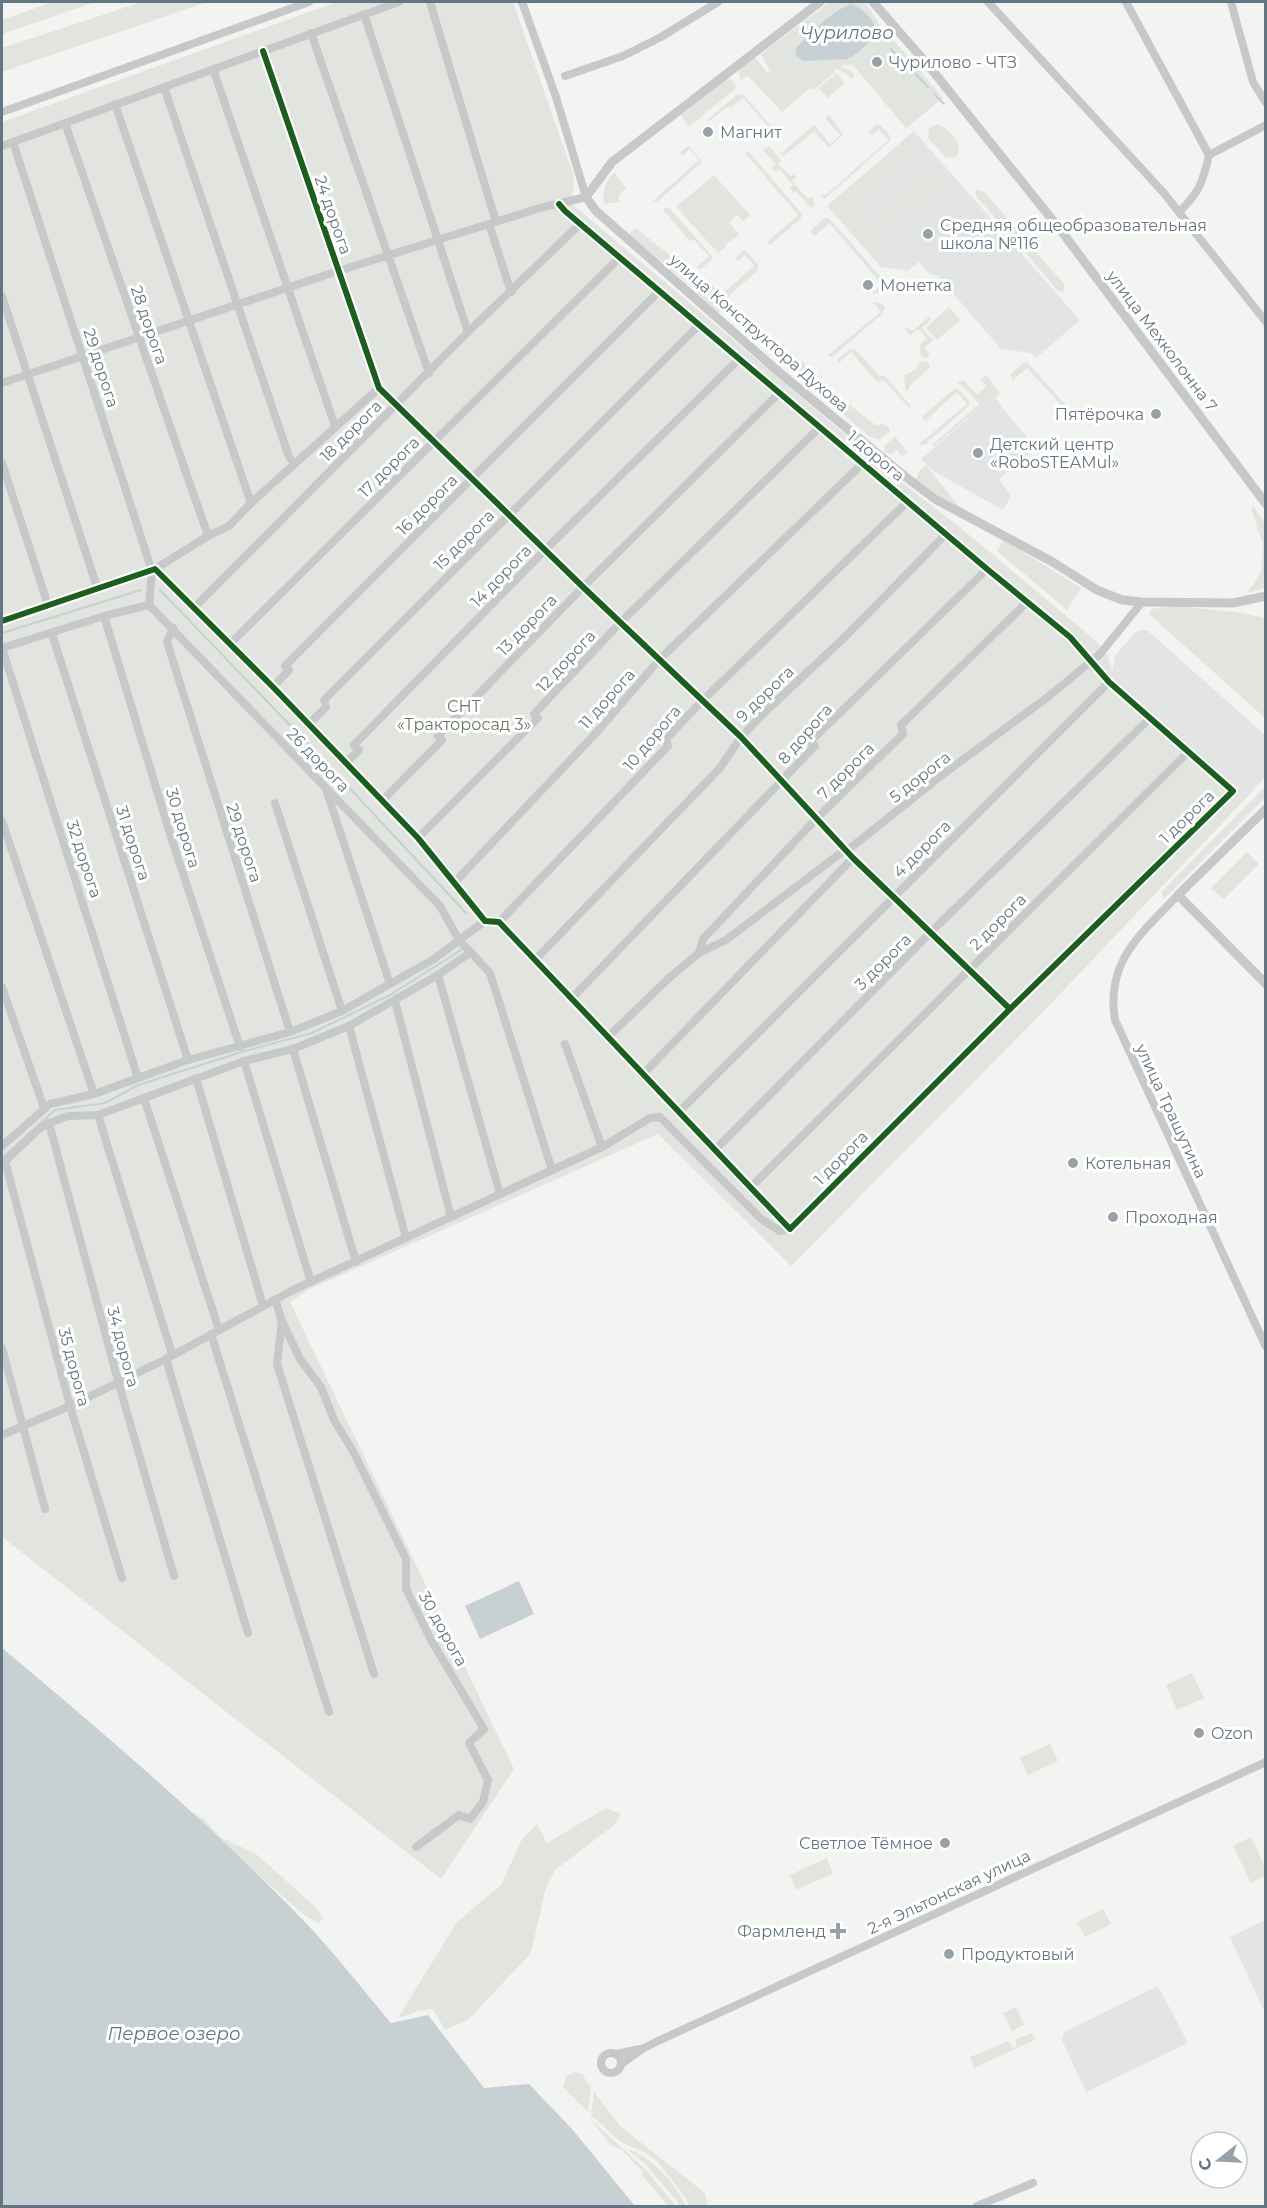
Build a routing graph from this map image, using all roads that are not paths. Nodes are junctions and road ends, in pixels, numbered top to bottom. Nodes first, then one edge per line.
1 (309, 2) edge
2 (399, 2) edge
3 (430, 2) edge
4 (522, 2) edge
5 (717, 2) edge
6 (820, 2) edge
7 (873, 2) edge
8 (987, 2) edge
9 (1126, 2) edge
10 (1231, 2) edge
11 (364, 14) junction
12 (311, 33) junction
13 (263, 51) junction
14 (213, 69) junction
15 (565, 76) dead end
16 (164, 87) junction
17 (1266, 103) edge
18 (115, 105) junction
19 (2, 112) edge
20 (64, 123) junction
21 (1266, 125) edge
22 (13, 142) junction
23 (2, 146) edge
24 (1209, 155) junction
25 (586, 197) junction
26 (560, 204) junction
27 (1179, 212) junction
28 (492, 223) junction
29 (580, 224) junction
30 (437, 240) junction
31 (388, 256) junction
32 (619, 258) junction
33 (338, 271) junction
34 (288, 289) junction
35 (659, 291) junction
36 (511, 292) junction
37 (2, 296) edge
38 (238, 306) junction
39 (1265, 320) edge
40 (188, 322) junction
41 (698, 326) junction
42 (468, 332) junction
43 (139, 338) junction
44 (83, 357) junction
45 (739, 359) junction
46 (429, 373) junction
47 (28, 375) junction
48 (2, 384) edge
49 (379, 388) junction
50 (779, 393) junction
51 (397, 405) junction
52 (336, 426) junction
53 (820, 427) junction
54 (434, 441) junction
55 (2, 463) edge
56 (863, 463) junction
57 (295, 464) junction
58 (472, 478) junction
59 (908, 501) junction
60 (251, 503) junction
61 (1266, 504) edge
62 (508, 515) junction
63 (947, 533) junction
64 (208, 536) junction
65 (545, 550) junction
66 (987, 569) junction
67 (154, 570) junction
68 (583, 587) junction
69 (98, 590) junction
70 (1266, 597) edge
71 (1027, 602) junction
72 (1142, 602) junction
73 (149, 604) junction
74 (48, 605) junction
75 (194, 608) junction
76 (104, 616) junction
77 (2, 621) edge
78 (620, 623) junction
79 (173, 628) junction
80 (52, 634) junction
81 (230, 644) junction
82 (2, 648) edge
83 (659, 660) junction
84 (1091, 661) junction
85 (1109, 682) junction
86 (273, 687) junction
87 (702, 701) junction
88 (1150, 718) junction
89 (308, 724) junction
90 (741, 737) junction
91 (1188, 752) junction
92 (346, 763) junction
93 (780, 781) junction
94 (324, 785) junction
95 (382, 801) junction
96 (275, 803) dead end
97 (1266, 809) edge
98 (816, 819) junction
99 (2, 821) edge
100 (418, 838) junction
101 (846, 849) junction
102 (853, 858) junction
103 (454, 883) junction
104 (1178, 895) junction
105 (893, 896) junction
106 (485, 921) junction
107 (499, 922) junction
108 (930, 933) junction
109 (459, 940) junction
110 (471, 952) junction
111 (699, 953) junction
112 (535, 960) junction
113 (969, 970) junction
114 (438, 975) junction
115 (390, 984) junction
116 (1266, 984) edge
117 (2, 987) edge
118 (572, 998) junction
119 (395, 1001) junction
120 (1010, 1009) junction
121 (342, 1011) junction
122 (349, 1026) junction
123 (290, 1032) junction
124 (608, 1037) junction
125 (566, 1044) dead end
126 (240, 1047) junction
127 (293, 1049) junction
128 (188, 1060) junction
129 (244, 1061) junction
130 (642, 1075) junction
131 (138, 1078) junction
132 (196, 1078) junction
133 (94, 1094) junction
134 (144, 1098) junction
135 (44, 1108) junction
136 (678, 1113) junction
137 (98, 1115) junction
138 (49, 1123) junction
139 (2, 1142) edge
140 (602, 1147) junction
141 (714, 1151) junction
142 (3, 1162) edge
143 (552, 1170) junction
144 (750, 1188) junction
145 (500, 1194) junction
146 (451, 1217) junction
147 (790, 1228) junction
148 (406, 1238) junction
149 (357, 1262) junction
150 (310, 1282) junction
151 (274, 1299) junction
152 (263, 1306) junction
153 (282, 1322) junction
154 (215, 1332) junction
155 (1266, 1347) edge
156 (2, 1348) edge
157 (169, 1357) junction
158 (118, 1381) junction
159 (70, 1406) junction
160 (23, 1426) junction
161 (2, 1435) edge
162 (45, 1509) dead end
163 (174, 1576) dead end
164 (122, 1578) dead end
165 (248, 1633) dead end
166 (374, 1674) dead end
167 (329, 1712) dead end
168 (1266, 1761) edge
169 (416, 1847) dead end
170 (644, 2048) junction
171 (616, 2054) junction
172 (621, 2064) junction
173 (1033, 2183) dead end
174 (977, 2206) edge

1 - 19 street
2 - 11 street
3 - 28 street
4 - 25 street
5 - 15 street
6 - 25 street
7 - 61 street, улица Мехколонна 7
8 - 27 street
9 - 24 street
10 - 17 street
11 - 12 street
11 - 30 street
12 - 13 street
12 - 31 street
13 - 14 street
13 - 33 street, 24 дорога
14 - 16 street
14 - 34 street
16 - 18 street
16 - 38 street
18 - 20 street
18 - 40 street
20 - 22 street
20 - 43 street, 28 дорога
21 - 24 street
22 - 23 street
22 - 44 street, 29 дорога
24 - 27 street
25 - 26 street
25 - 72 street, улица Конструктора Духова
26 - 28 street
26 - 29 street, 1 дорога
27 - 39 street
28 - 30 street
28 - 36 street
29 - 32 street, 1 дорога
29 - 36 street, 18 дорога
30 - 31 street
30 - 42 street
31 - 33 street
31 - 46 street
32 - 35 street, 1 дорога
32 - 54 street, 17 дорога
33 - 34 street
33 - 49 street, 24 дорога
34 - 38 street
34 - 52 street
35 - 41 street, 1 дорога
35 - 58 street, 16 дорога
36 - 42 street, 18 дорога
37 - 47 street
38 - 40 street
38 - 57 street
40 - 43 street
40 - 60 street
41 - 45 street, 1 дорога
41 - 62 street, 15 дорога
42 - 46 street, 18 дорога
43 - 44 street
43 - 64 street, 28 дорога
44 - 47 street
44 - 67 street, 29 дорога
45 - 50 street, 1 дорога
45 - 65 street, 14 дорога
46 - 51 street, 18 дорога
47 - 48 street
47 - 69 street
49 - 51 street
49 - 52 street
50 - 53 street, 1 дорога
50 - 68 street, 13 дорога
51 - 54 street
51 - 75 street, 18 дорога
52 - 57 street
53 - 56 street, 1 дорога
53 - 78 street, 12 дорога
54 - 58 street
54 - 81 street, 17 дорога
55 - 74 street
56 - 59 street, 1 дорога
56 - 83 street, 11 дорога
57 - 60 street
58 - 62 street
58 - 86 street, 16 дорога
59 - 63 street, 1 дорога
59 - 87 street, 10 дорога
60 - 64 street
62 - 65 street
62 - 89 street, 15 дорога
63 - 66 street, 1 дорога
63 - 90 street, 9 дорога
64 - 67 street
65 - 68 street
65 - 92 street, 14 дорога
66 - 71 street, 1 дорога
66 - 93 street, 8 дорога
67 - 69 street
67 - 73 street, 29 дорога
67 - 75 street
68 - 78 street
68 - 95 street, 13 дорога
69 - 74 street
70 - 72 street, улица Конструктора Духова
71 - 84 street, 1 дорога
71 - 98 street, 7 дорога
72 - 84 street, 5 дорога
73 - 76 street
73 - 79 street, 26 дорога
74 - 77 street
75 - 81 street
76 - 80 street
76 - 126 street, 30 дорога
78 - 83 street
78 - 100 street, 12 дорога
79 - 94 street, 26 дорога
79 - 123 street, 29 дорога
80 - 82 street
80 - 128 street, 31 дорога
81 - 86 street
82 - 131 street, 32 дорога
83 - 87 street
83 - 103 street, 11 дорога
84 - 85 street, 1 дорога
84 - 101 street, 5 дорога
85 - 88 street, 1 дорога
85 - 105 street, 4 дорога
86 - 89 street
87 - 90 street
87 - 107 street, 10 дорога
88 - 91 street, 1 дорога
88 - 108 street, 3 дорога
89 - 92 street
90 - 93 street
90 - 112 street, 9 дорога
91 - 113 street, 2 дорога
91 - 120 street, 1 дорога
92 - 95 street
93 - 98 street
93 - 118 street, 8 дорога
94 - 109 street, 26 дорога
94 - 115 street
95 - 100 street
96 - 121 street
97 - 104 street
98 - 101 street
98 - 111 street, 7 дорога
99 - 133 street
100 - 103 street
101 - 102 street
101 - 111 street, 5 дорога
102 - 105 street
102 - 130 street
103 - 106 street
104 - 116 street
104 - 155 street, улица Трашутина
105 - 108 street
105 - 136 street, 4 дорога
106 - 107 street
106 - 109 street
107 - 112 street
108 - 113 street
108 - 141 street, 3 дорога
109 - 110 street, 26 дорога
109 - 115 street
110 - 114 street
110 - 143 street, 26 дорога
111 - 124 street, 7 дорога
112 - 118 street
113 - 120 street
113 - 144 street, 2 дорога
114 - 119 street
114 - 145 street
115 - 121 street
117 - 135 street
118 - 124 street
119 - 122 street
119 - 146 street
120 - 147 street, 1 дорога
121 - 123 street
122 - 127 street
122 - 148 street
123 - 126 street
124 - 130 street
125 - 140 street
126 - 128 street
127 - 129 street
127 - 149 street
128 - 131 street
129 - 132 street
129 - 150 street
130 - 136 street
131 - 133 street
132 - 134 street
132 - 152 street
133 - 135 street
134 - 137 street
134 - 154 street
135 - 139 street
136 - 141 street
137 - 138 street
137 - 157 street
138 - 142 street
138 - 158 street, 34 дорога
140 - 143 street
140 - 147 street
141 - 144 street
142 - 159 street, 35 дорога
143 - 145 street
144 - 147 street
145 - 146 street
146 - 148 street
148 - 149 street
149 - 150 street
150 - 151 street
151 - 152 street
151 - 153 street
152 - 154 street
153 - 166 street
153 - 169 street, 30 дорога
154 - 157 street
154 - 167 street
156 - 160 street
157 - 158 street
157 - 165 street
158 - 159 street
158 - 163 street, 34 дорога
159 - 160 street
159 - 164 street, 35 дорога
160 - 161 street
160 - 162 street
168 - 170 street, 2-я Эльтонская улица
170 - 171 street
170 - 172 street
171 - 172 street
171 - 172 street
173 - 174 street

